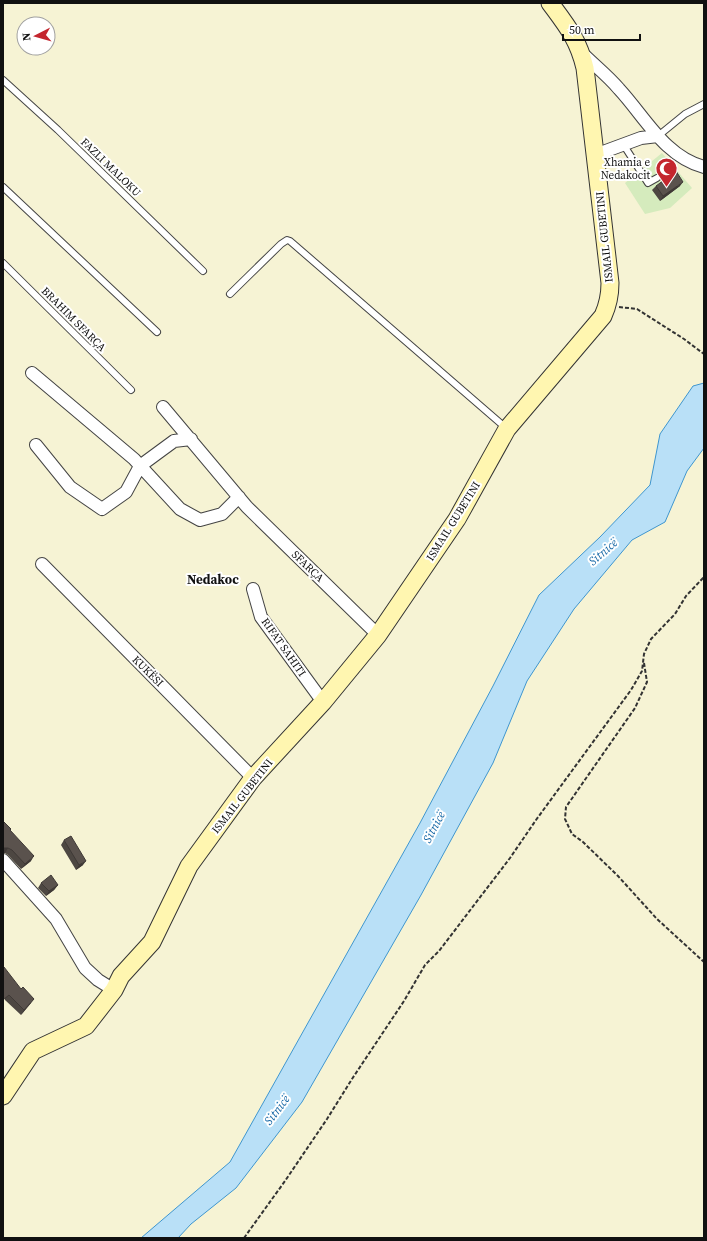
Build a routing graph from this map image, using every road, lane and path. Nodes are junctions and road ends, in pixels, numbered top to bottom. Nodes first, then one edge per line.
1 (550, 3) edge
2 (582, 53) junction
3 (3, 80) edge
4 (704, 104) edge
5 (658, 136) junction
6 (623, 144) junction
7 (595, 155) junction
8 (704, 167) edge
9 (656, 178) dead end
10 (3, 187) edge
11 (3, 263) edge
12 (203, 271) dead end
13 (230, 294) dead end
14 (608, 306) junction
15 (158, 332) dead end
16 (704, 354) edge
17 (32, 373) dead end
18 (131, 390) dead end
19 (163, 406) dead end
20 (507, 430) junction
21 (191, 439) junction
22 (36, 445) dead end
23 (140, 466) junction
24 (239, 497) junction
25 (42, 564) dead end
26 (704, 577) edge
27 (254, 589) dead end
28 (378, 635) junction
29 (644, 660) junction
30 (323, 702) junction
31 (253, 778) junction
32 (3, 860) edge
33 (704, 962) edge
34 (114, 990) junction
35 (3, 1096) edge
36 (244, 1238) edge

1 - 2 street, ISMAIL GUBETINI
2 - 5 street
2 - 7 street, ISMAIL GUBETINI
3 - 12 lane, FAZLI MALOKU
4 - 5 lane
5 - 6 street
5 - 8 street
6 - 7 street
6 - 9 lane
7 - 14 street, ISMAIL GUBETINI
10 - 15 lane
11 - 18 lane, BRAHIM SFARÇA
13 - 20 lane
14 - 16 path
14 - 20 street, ISMAIL GUBETINI
17 - 23 street
19 - 21 street, SFARÇA
20 - 28 street, ISMAIL GUBETINI
21 - 23 street
21 - 24 street, SFARÇA
22 - 23 street
23 - 24 street
24 - 28 street, SFARÇA
25 - 31 street, KUKËSI
26 - 29 path
27 - 30 street, RIFAT SAHITI
28 - 30 street, ISMAIL GUBETINI
29 - 33 path
29 - 36 path
30 - 31 street, ISMAIL GUBETINI
31 - 34 street, ISMAIL GUBETINI
32 - 34 street
34 - 35 street, ISMAIL GUBETINI

